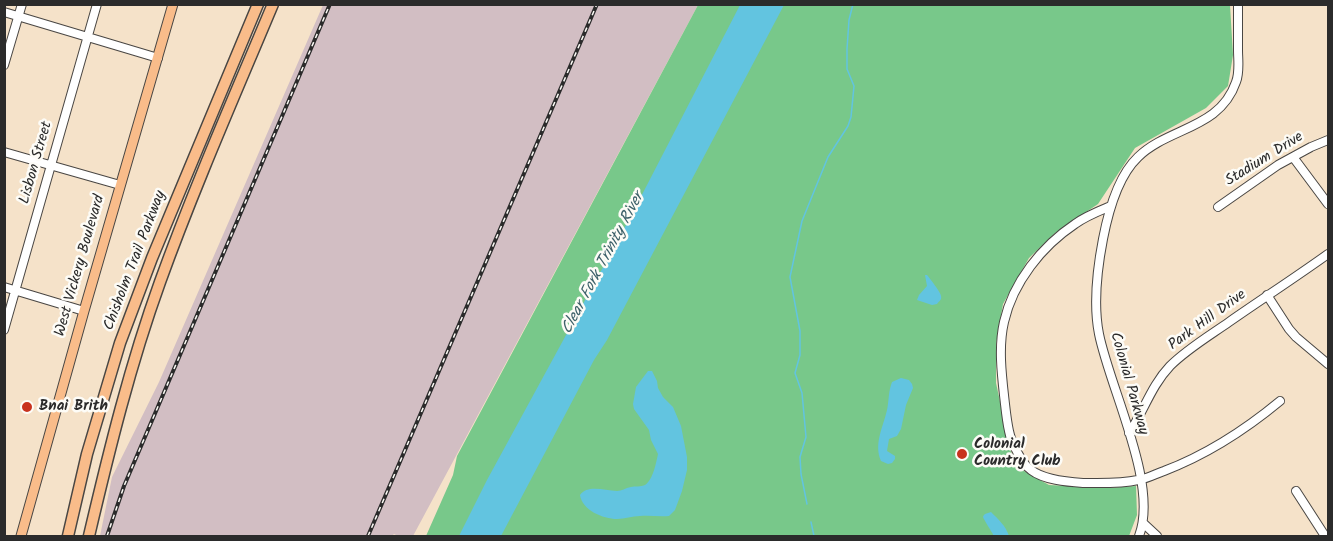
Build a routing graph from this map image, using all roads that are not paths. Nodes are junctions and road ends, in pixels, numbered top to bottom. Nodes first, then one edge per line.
1 (22, 4) edge
2 (97, 4) edge
3 (173, 4) edge
4 (258, 4) edge
5 (273, 4) edge
6 (1238, 4) edge
7 (4, 12) edge
8 (19, 16) junction
9 (88, 37) junction
10 (158, 58) junction
11 (4, 65) edge
12 (1329, 140) edge
13 (4, 152) edge
14 (1293, 156) junction
15 (51, 165) junction
16 (120, 185) junction
17 (1329, 204) edge
18 (1111, 206) junction
19 (1218, 207) dead end
20 (1329, 254) edge
21 (4, 287) edge
22 (15, 290) junction
23 (1267, 296) junction
24 (84, 311) junction
25 (4, 330) edge
26 (1329, 364) edge
27 (1280, 401) dead end
28 (1129, 434) junction
29 (1141, 480) junction
30 (1296, 491) dead end
31 (1143, 523) junction
32 (69, 533) edge
33 (21, 537) edge
34 (89, 537) edge
35 (1139, 537) edge
36 (1157, 537) edge
37 (1325, 537) edge

1 - 8 street
2 - 9 street, Lisbon Street
3 - 10 main road, West Vickery Boulevard
4 - 32 highway, Chisholm Trail Parkway
5 - 34 highway, Chisholm Trail Parkway
6 - 18 street, Colonial Parkway
7 - 8 street
8 - 9 street
8 - 11 street
9 - 10 street
9 - 15 street, Lisbon Street
10 - 16 main road, West Vickery Boulevard
12 - 14 street, Stadium Drive
13 - 15 street
14 - 17 street
14 - 19 street, Stadium Drive
15 - 16 street
15 - 22 street, Lisbon Street
16 - 24 main road, West Vickery Boulevard
18 - 28 street, Colonial Parkway
18 - 29 street
20 - 23 street, Park Hill Drive
21 - 22 street
22 - 24 street
22 - 25 street, Lisbon Street
23 - 26 street
23 - 28 street, Park Hill Drive
24 - 33 main road, West Vickery Boulevard
27 - 29 street
28 - 29 street, Colonial Parkway
29 - 31 street, Colonial Parkway
30 - 37 street
31 - 35 street, Colonial Parkway
31 - 36 street

